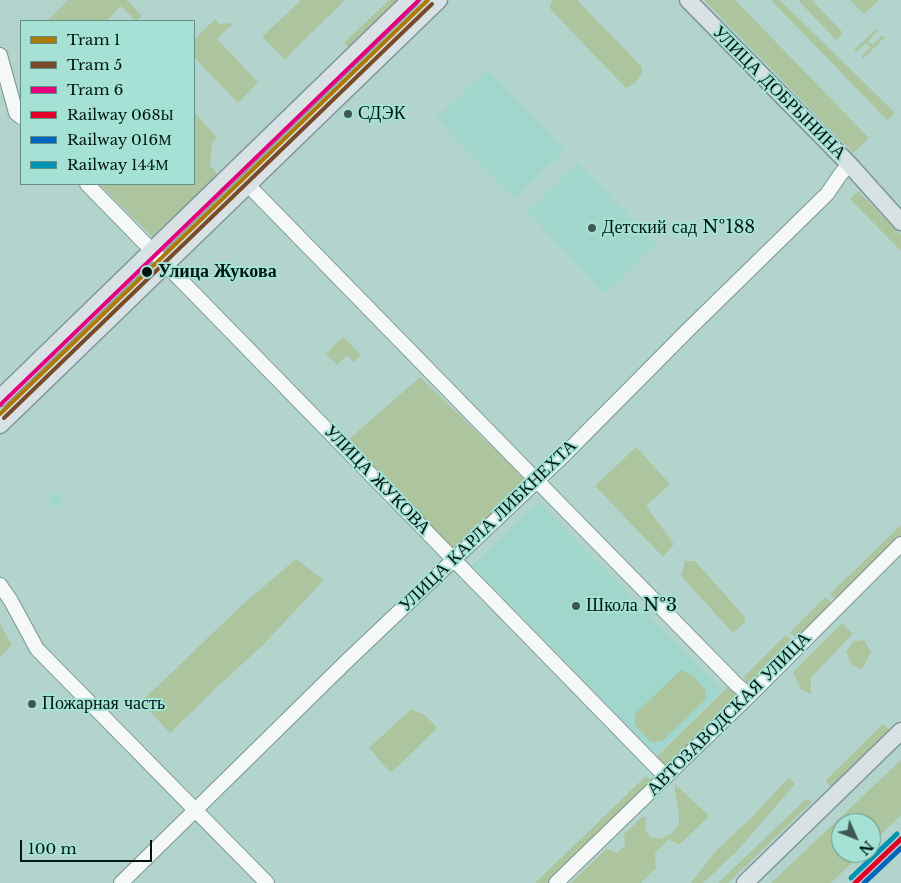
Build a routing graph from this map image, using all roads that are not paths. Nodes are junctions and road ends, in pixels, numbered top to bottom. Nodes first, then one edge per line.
1 (410, 0) edge
2 (439, 0) edge
3 (688, 0) edge
4 (0, 55) edge
5 (20, 117) edge
6 (849, 164) junction
7 (88, 185) edge
8 (248, 185) junction
9 (897, 213) edge
10 (152, 250) junction
11 (166, 264) junction
12 (0, 398) edge
13 (0, 425) edge
14 (537, 480) junction
15 (901, 544) edge
16 (455, 560) junction
17 (0, 585) edge
18 (750, 695) junction
19 (899, 733) edge
20 (666, 777) junction
21 (195, 810) junction
22 (121, 883) edge
23 (267, 883) edge
24 (556, 883) edge
25 (745, 883) edge

1 - 10 main road
2 - 8 main road
3 - 6 main road, УЛИЦА ДОБРЫНИНА
4 - 5 street
6 - 9 main road, УЛИЦА ДОБРЫНИНА
6 - 14 street, УЛИЦА КАРЛА ЛИБКНЕХТА
7 - 10 street, УЛИЦА ЖУКОВА
8 - 11 main road
8 - 14 street
10 - 11 street, УЛИЦА ЖУКОВА
10 - 12 main road
11 - 13 main road
11 - 16 street, УЛИЦА ЖУКОВА
14 - 16 street, УЛИЦА КАРЛА ЛИБКНЕХТА
14 - 18 street
15 - 18 street, АВТОЗАВОДСКАЯ УЛИЦА
16 - 20 street, УЛИЦА ЖУКОВА
16 - 21 street, УЛИЦА КАРЛА ЛИБКНЕХТА
17 - 21 street
18 - 20 street, АВТОЗАВОДСКАЯ УЛИЦА
19 - 25 main road
20 - 24 street, АВТОЗАВОДСКАЯ УЛИЦА
21 - 22 street, УЛИЦА КАРЛА ЛИБКНЕХТА
21 - 23 street

